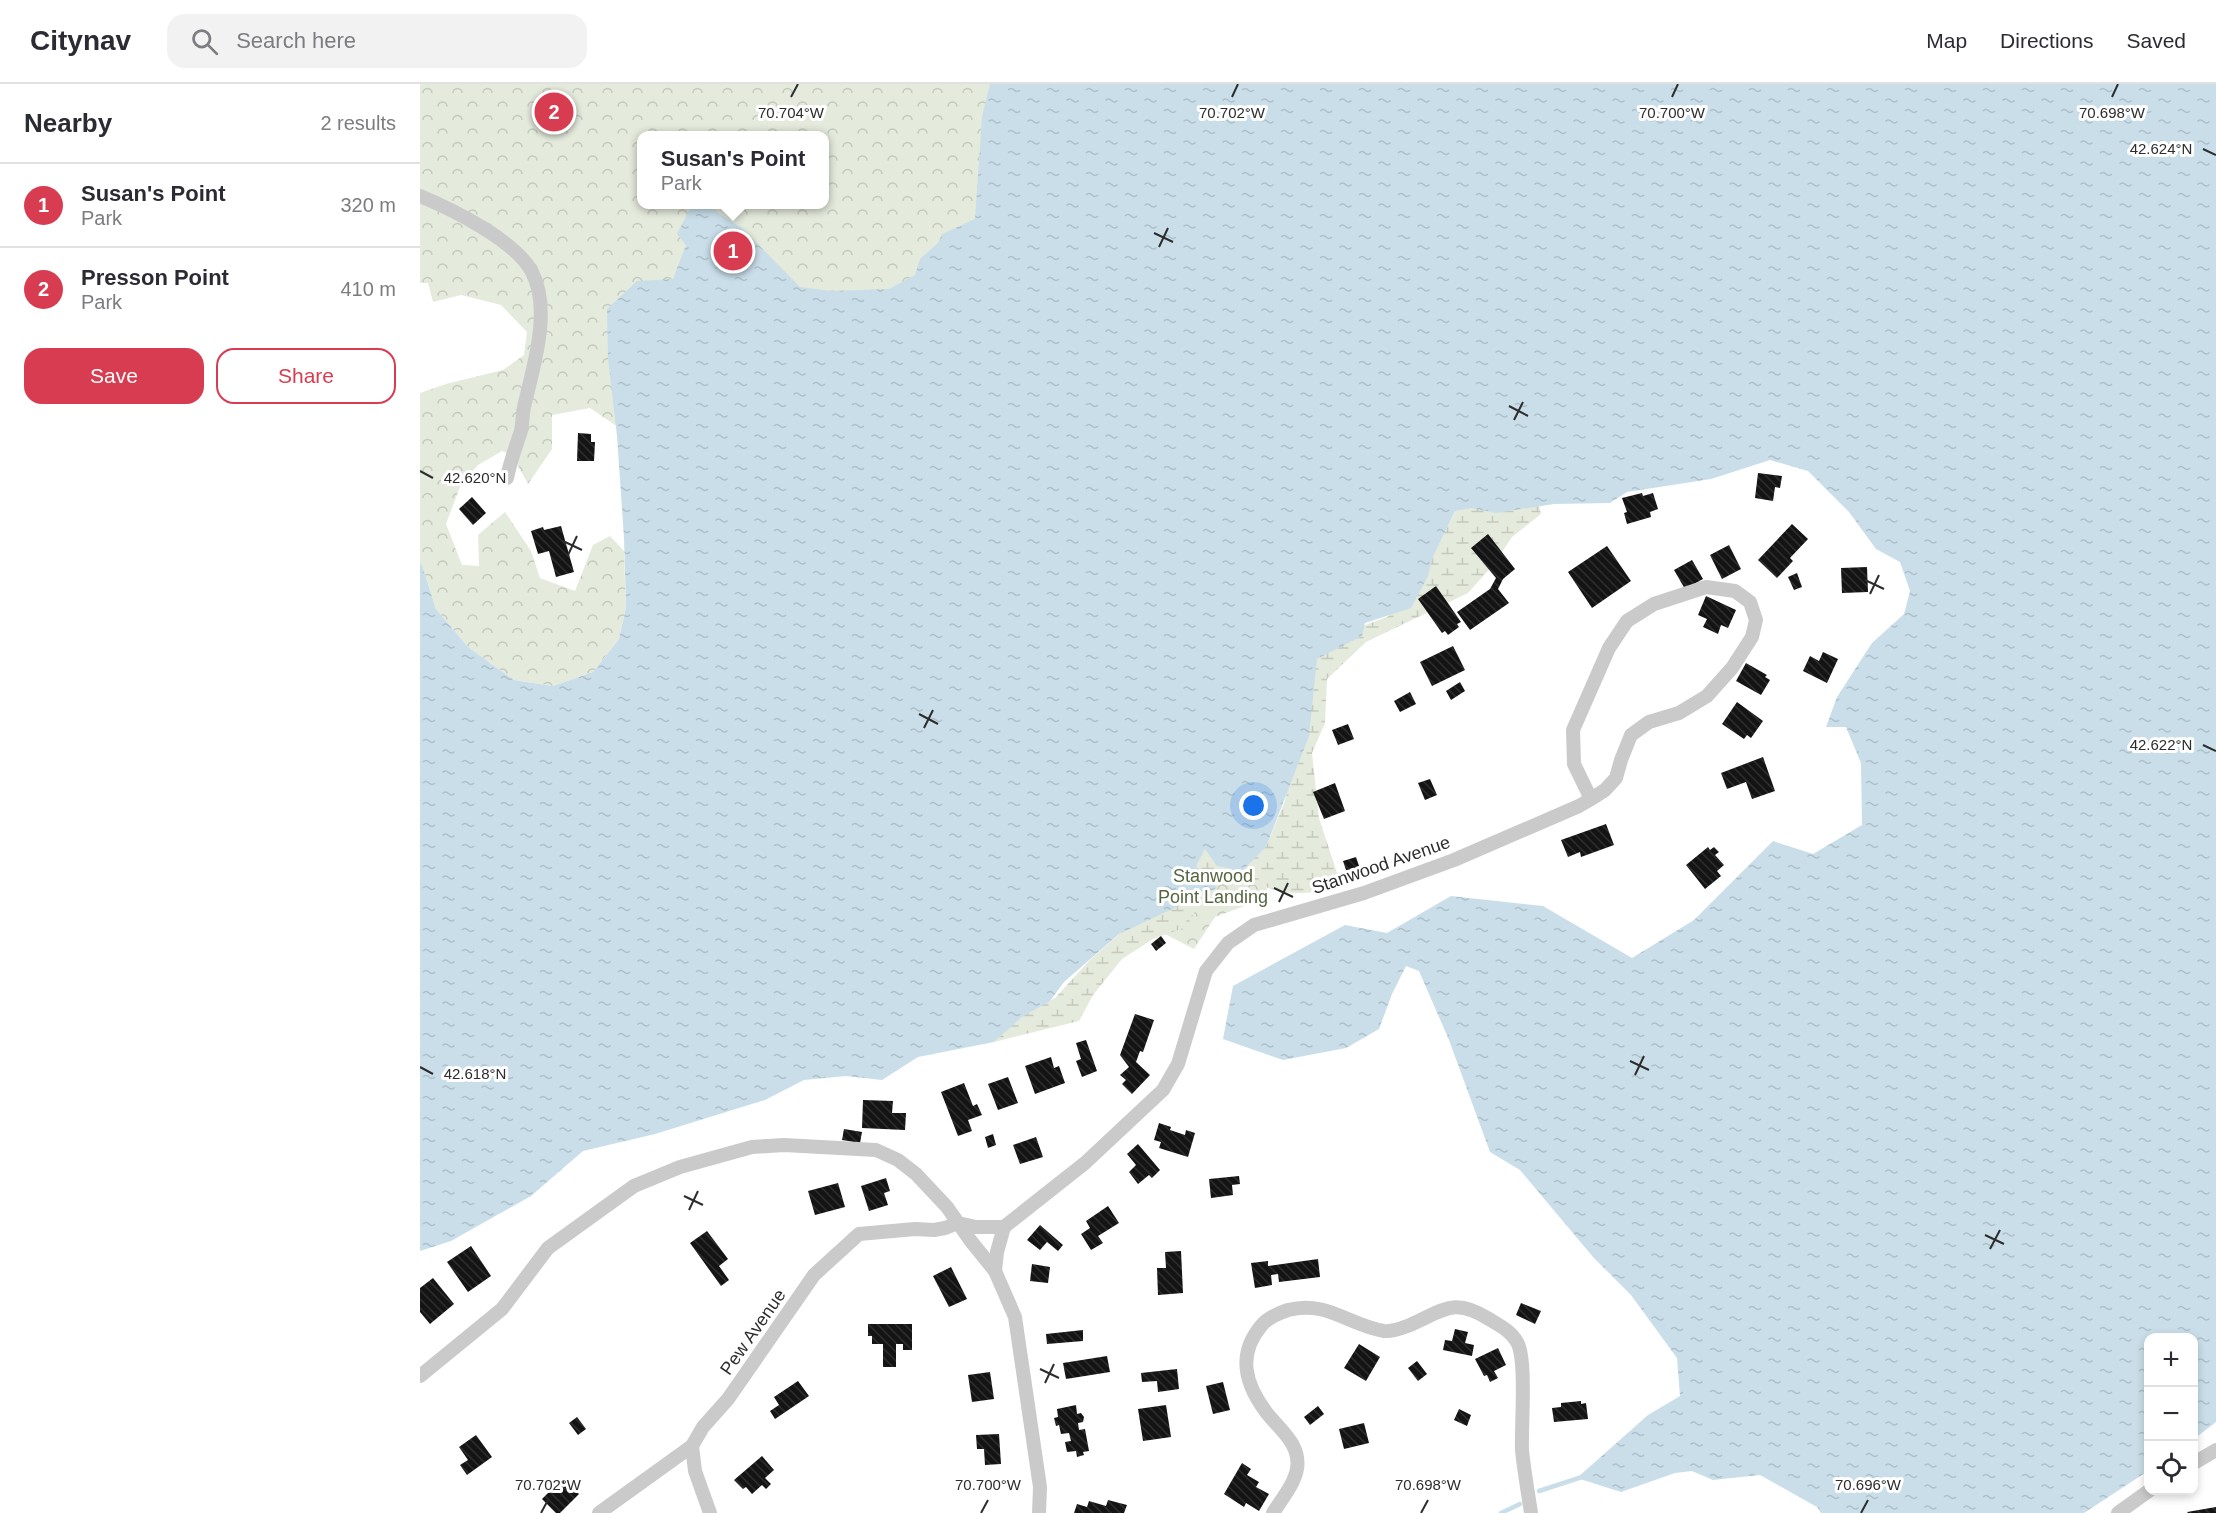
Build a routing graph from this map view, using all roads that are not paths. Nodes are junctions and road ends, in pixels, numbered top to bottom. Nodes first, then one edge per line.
1 (420, 196) edge
2 (507, 478) dead end
3 (1591, 799) junction
4 (958, 1223) junction
5 (1005, 1227) junction
6 (995, 1271) junction
7 (420, 1376) edge
8 (692, 1446) junction
9 (2216, 1450) edge
10 (2198, 1460) edge
11 (2144, 1495) edge
12 (599, 1513) edge
13 (710, 1513) edge
14 (1039, 1513) edge
15 (1273, 1513) edge
16 (1531, 1513) edge
17 (2118, 1513) edge

1 - 2 street
3 - 3 street, Stanwood Avenue
3 - 5 street, Stanwood Avenue
4 - 5 street
4 - 6 street
4 - 7 street
4 - 8 street, Pew Avenue
5 - 6 street
6 - 14 street
8 - 12 street, Pew Avenue
8 - 13 street
9 - 10 street
11 - 17 street
15 - 16 street

